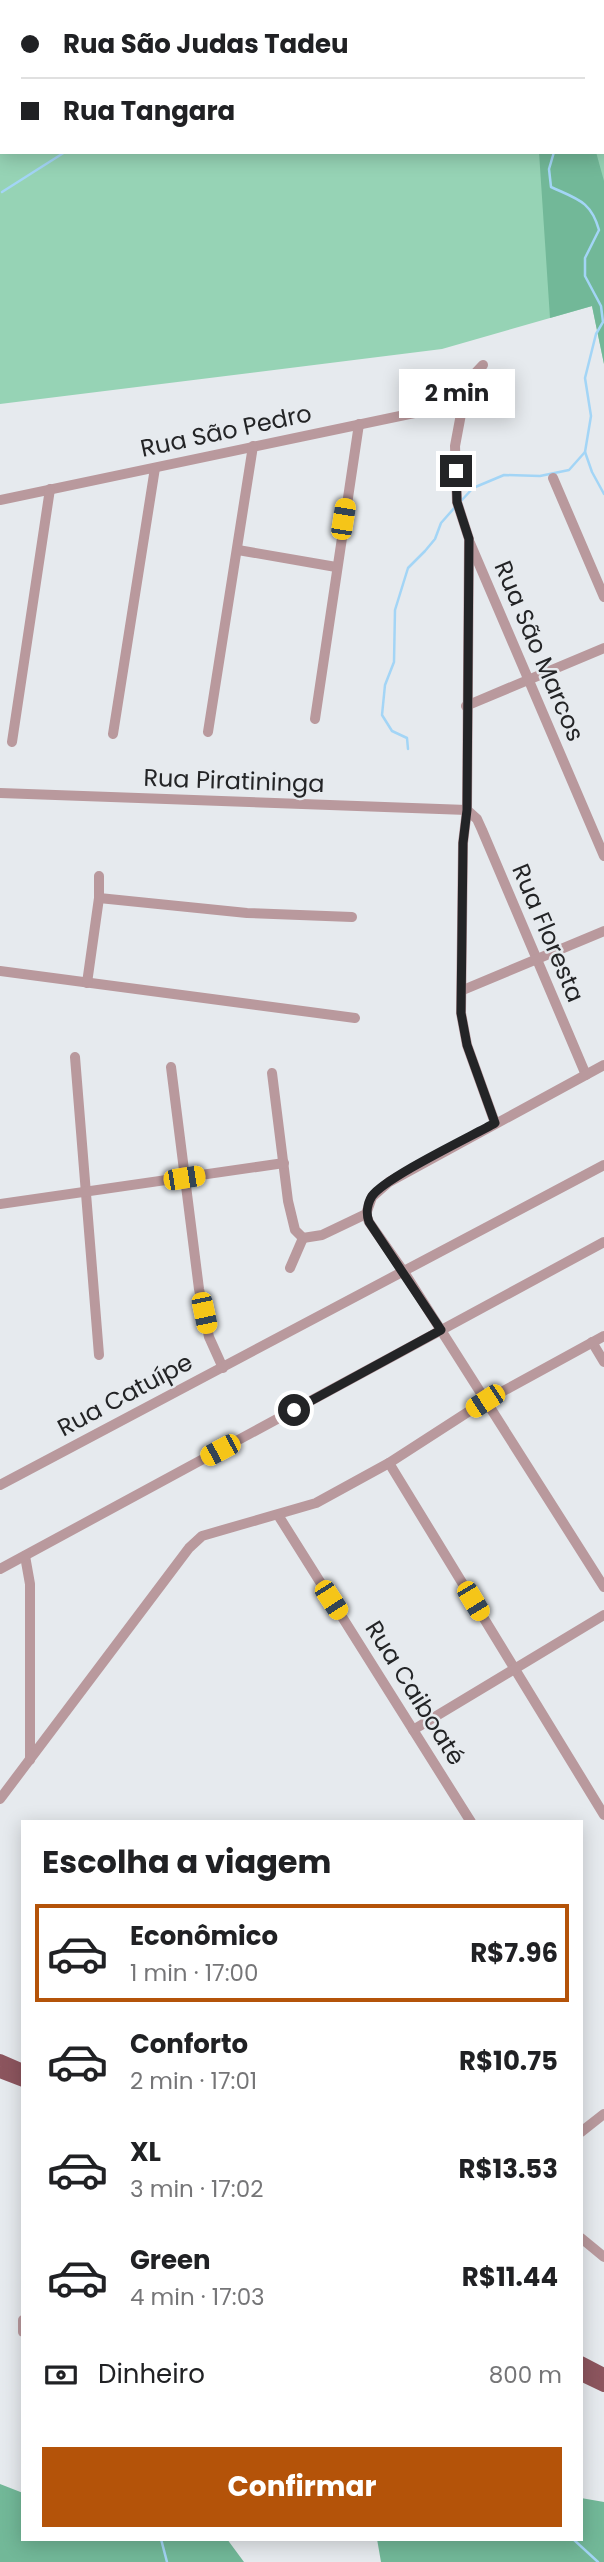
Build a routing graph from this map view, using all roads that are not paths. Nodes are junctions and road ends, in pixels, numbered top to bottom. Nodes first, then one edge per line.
1 (484, 365) dead end
2 (461, 403) junction
3 (359, 424) junction
4 (253, 446) junction
5 (155, 468) junction
6 (552, 478) dead end
7 (50, 489) junction
8 (0, 499) edge
9 (469, 539) junction
10 (238, 550) junction
11 (336, 567) junction
12 (604, 597) edge
13 (604, 648) edge
14 (529, 680) junction
15 (467, 706) junction
16 (315, 719) dead end
17 (208, 732) dead end
18 (113, 734) dead end
19 (12, 742) dead end
20 (0, 793) edge
21 (467, 810) junction
22 (604, 856) edge
23 (99, 876) dead end
24 (99, 898) junction
25 (352, 917) dead end
26 (604, 931) edge
27 (537, 959) junction
28 (0, 971) edge
29 (87, 983) junction
30 (463, 990) junction
31 (355, 1018) dead end
32 (75, 1057) dead end
33 (604, 1065) edge
34 (171, 1067) dead end
35 (272, 1073) dead end
36 (586, 1075) junction
37 (495, 1123) junction
38 (284, 1163) junction
39 (604, 1165) edge
40 (184, 1178) junction
41 (85, 1194) junction
42 (0, 1205) edge
43 (366, 1214) junction
44 (303, 1238) junction
45 (604, 1242) edge
46 (290, 1268) dead end
47 (404, 1272) junction
48 (441, 1330) junction
49 (604, 1336) edge
50 (592, 1342) junction
51 (99, 1355) dead end
52 (604, 1362) edge
53 (223, 1368) junction
54 (485, 1401) junction
55 (389, 1464) junction
56 (0, 1485) edge
57 (278, 1516) junction
58 (25, 1556) junction
59 (0, 1569) edge
60 (604, 1587) edge
61 (604, 1615) edge
62 (515, 1670) junction
63 (413, 1730) junction
64 (30, 1760) junction
65 (0, 1799) edge
66 (604, 1815) edge
67 (470, 1820) edge
68 (0, 2060) edge
69 (21, 2069) edge
70 (0, 2072) edge
71 (21, 2080) edge
72 (604, 2114) edge
73 (583, 2130) edge
74 (583, 2240) edge
75 (604, 2257) edge
76 (583, 2363) edge
77 (604, 2374) edge
78 (583, 2376) edge
79 (604, 2386) edge

1 - 2 street, Rua São Marcos
2 - 3 street, Rua São Pedro
2 - 9 street, Rua São Marcos
3 - 4 street, Rua São Pedro
3 - 11 street
4 - 5 street, Rua São Pedro
4 - 10 street
5 - 7 street, Rua São Pedro
5 - 18 street
6 - 12 street
7 - 8 street, Rua São Pedro
7 - 19 street
9 - 14 street, Rua São Marcos
9 - 15 street
10 - 11 street
10 - 17 street
11 - 16 street
13 - 14 street
14 - 15 street
14 - 22 street, Rua São Marcos
15 - 21 street
20 - 21 street, Rua Piratininga
21 - 27 street, Rua Floresta
21 - 30 street
23 - 24 street
24 - 25 street
24 - 29 street
26 - 27 street
27 - 30 street
27 - 36 street, Rua Floresta
28 - 29 street
29 - 31 street
30 - 37 street
32 - 41 street
33 - 36 street
34 - 40 street
35 - 38 street
36 - 37 street
37 - 43 street
38 - 40 street
38 - 44 street
39 - 47 street, Rua Catuípe
40 - 41 street
40 - 53 street
41 - 42 street
41 - 51 street
43 - 44 street
43 - 47 street
44 - 46 street
45 - 48 street
47 - 48 street
47 - 53 street, Rua Catuípe
48 - 54 street
48 - 58 street
49 - 50 street
50 - 52 street
50 - 54 street
53 - 56 street, Rua Catuípe
54 - 55 street
54 - 60 street
55 - 57 street
55 - 62 street
57 - 63 street, Rua Caiboaté
57 - 64 street
58 - 59 street
58 - 64 street
61 - 62 street
62 - 63 street
62 - 66 street
63 - 67 street, Rua Caiboaté
64 - 65 street
68 - 69 main road
70 - 71 main road
72 - 73 street
74 - 75 street
76 - 77 main road
78 - 79 main road

